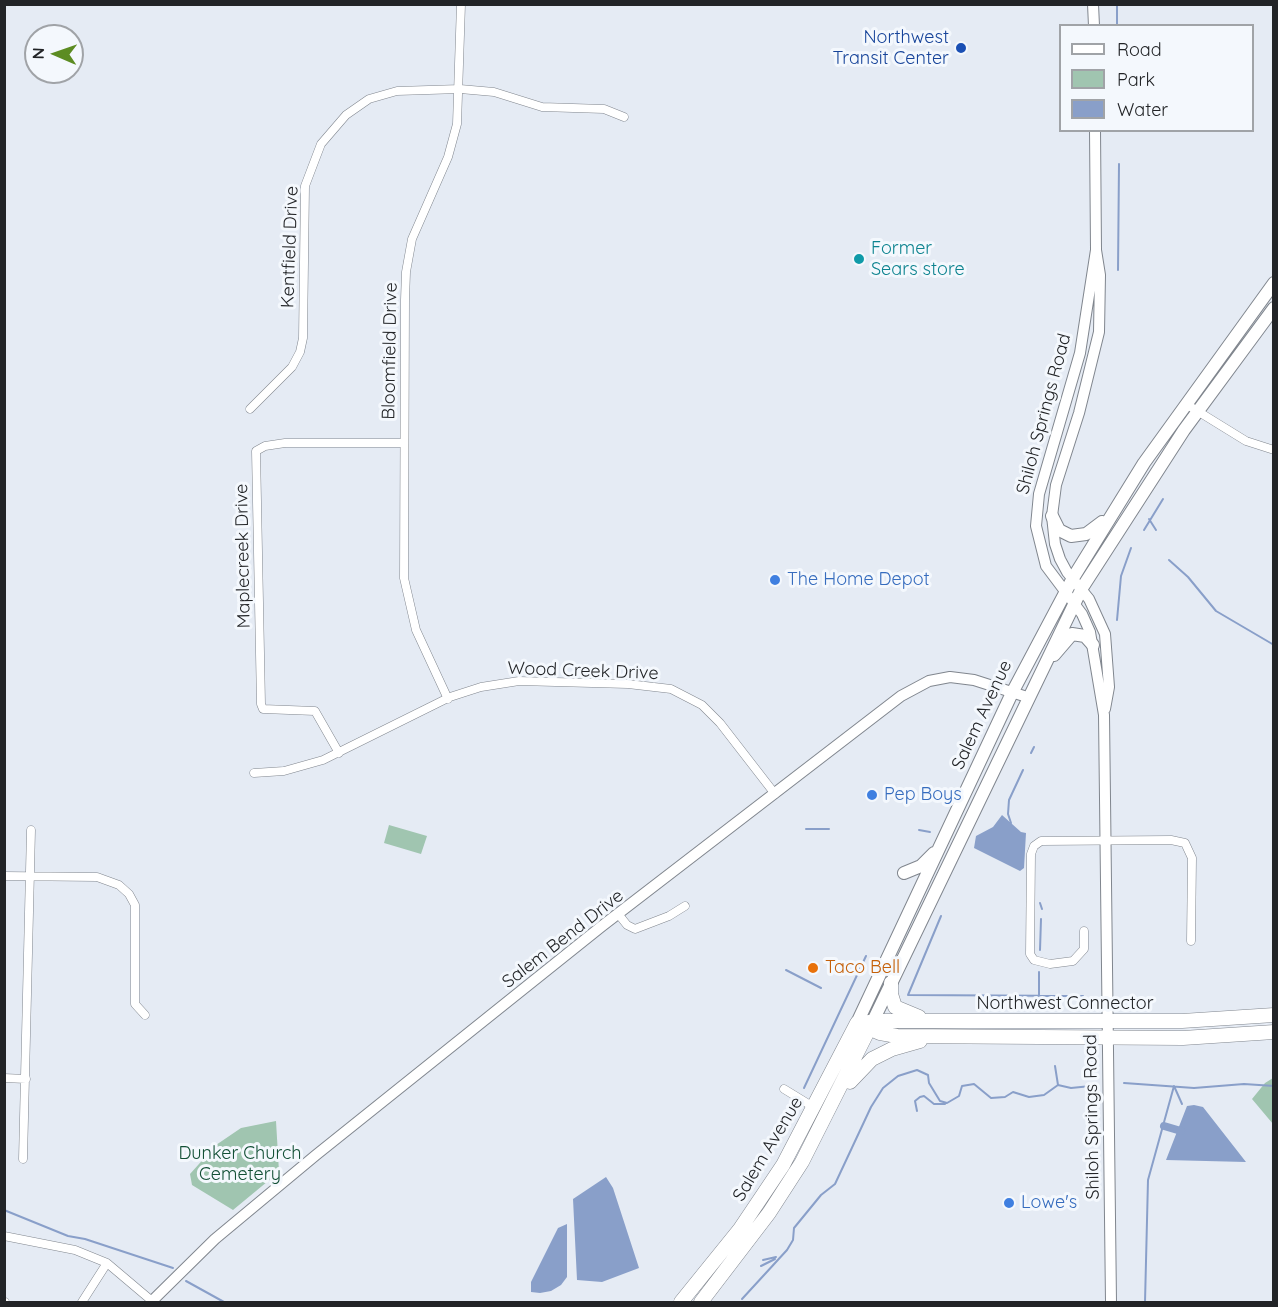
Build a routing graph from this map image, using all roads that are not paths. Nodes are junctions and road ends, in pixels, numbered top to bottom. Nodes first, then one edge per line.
1 (461, 4) edge
2 (1093, 4) edge
3 (1094, 24) edge
4 (460, 89) junction
5 (624, 117) dead end
6 (1095, 132) edge
7 (1096, 250) junction
8 (1274, 283) edge
9 (1274, 308) edge
10 (1186, 404) junction
11 (250, 409) dead end
12 (1197, 413) junction
13 (404, 443) junction
14 (1274, 450) edge
15 (1155, 472) junction
16 (1115, 508) junction
17 (1052, 516) junction
18 (1073, 578) junction
19 (1082, 588) junction
20 (1065, 592) junction
21 (1074, 603) junction
22 (1093, 645) junction
23 (1040, 669) junction
24 (1012, 693) junction
25 (1027, 697) junction
26 (448, 699) junction
27 (1104, 716) junction
28 (339, 753) junction
29 (254, 773) dead end
30 (775, 794) junction
31 (31, 830) dead end
32 (1107, 841) junction
33 (939, 848) junction
34 (904, 873) dead end
35 (4, 876) edge
36 (30, 877) junction
37 (685, 906) dead end
38 (619, 915) junction
39 (1084, 931) dead end
40 (1191, 941) dead end
41 (891, 983) junction
42 (145, 1015) dead end
43 (1274, 1015) edge
44 (935, 1021) junction
45 (1108, 1022) junction
46 (866, 1024) junction
47 (1274, 1032) edge
48 (940, 1037) junction
49 (1108, 1039) junction
50 (4, 1078) edge
51 (26, 1079) junction
52 (784, 1089) dead end
53 (815, 1108) junction
54 (824, 1121) junction
55 (23, 1159) dead end
56 (758, 1203) junction
57 (4, 1236) edge
58 (107, 1263) junction
59 (697, 1286) junction
60 (704, 1299) edge
61 (82, 1302) edge
62 (152, 1302) edge
63 (681, 1302) edge
64 (689, 1302) edge
65 (1111, 1302) edge

1 - 4 street, Bloomfield Drive
2 - 3 street
4 - 5 street, Kentfield Drive
4 - 11 street, Kentfield Drive
4 - 13 street, Bloomfield Drive
6 - 7 street, Shiloh Springs Road
7 - 17 street, Shiloh Springs Road
7 - 20 street, Shiloh Springs Road
8 - 10 main road, Salem Avenue
9 - 12 main road, Salem Avenue
10 - 12 street
10 - 15 main road
10 - 16 main road, Salem Avenue
12 - 14 street
12 - 15 main road, Salem Avenue
13 - 26 street, Bloomfield Drive
13 - 28 street, Maplecreek Drive
15 - 19 main road, Salem Avenue
16 - 17 main road
16 - 18 main road, Salem Avenue
17 - 18 street, Shiloh Springs Road
18 - 19 street, Shiloh Springs Road
18 - 20 main road, Salem Avenue
19 - 21 main road, Salem Avenue
19 - 27 street, Shiloh Springs Road
20 - 21 street, Shiloh Springs Road
20 - 24 main road, Salem Avenue
21 - 22 street, Shiloh Springs Road
21 - 23 main road, Salem Avenue
22 - 23 main road
22 - 27 street, Shiloh Springs Road
23 - 25 main road, Salem Avenue
24 - 25 street, Salem Bend Drive
24 - 30 street, Salem Bend Drive
24 - 33 main road, Salem Avenue
25 - 41 main road, Salem Avenue
26 - 28 street, Wood Creek Drive
26 - 30 street, Wood Creek Drive
27 - 32 street, Shiloh Springs Road
28 - 29 street, Wood Creek Drive
30 - 38 street, Salem Bend Drive
31 - 36 street
32 - 39 street
32 - 40 street
32 - 45 street, Shiloh Springs Road
33 - 34 main road
33 - 46 main road, Salem Avenue
35 - 36 street
36 - 42 street
36 - 51 street
37 - 38 street
38 - 62 street, Salem Bend Drive
41 - 44 highway
41 - 46 main road, Salem Avenue
43 - 45 highway, Northwest Connector
44 - 45 highway, Northwest Connector
44 - 46 highway, Northwest Connector
45 - 49 street, Shiloh Springs Road
46 - 48 highway
46 - 53 highway, Salem Avenue
46 - 54 highway, Salem Avenue
47 - 49 highway, Northwest Connector
48 - 49 highway, Northwest Connector
48 - 54 highway
49 - 65 street, Shiloh Springs Road
50 - 51 street
51 - 55 street
52 - 53 street
53 - 56 highway, Salem Avenue
54 - 60 highway, Salem Avenue
56 - 59 highway, Salem Avenue
56 - 60 highway
57 - 58 street
58 - 61 street
58 - 62 street
59 - 63 highway, Salem Avenue
59 - 64 highway

